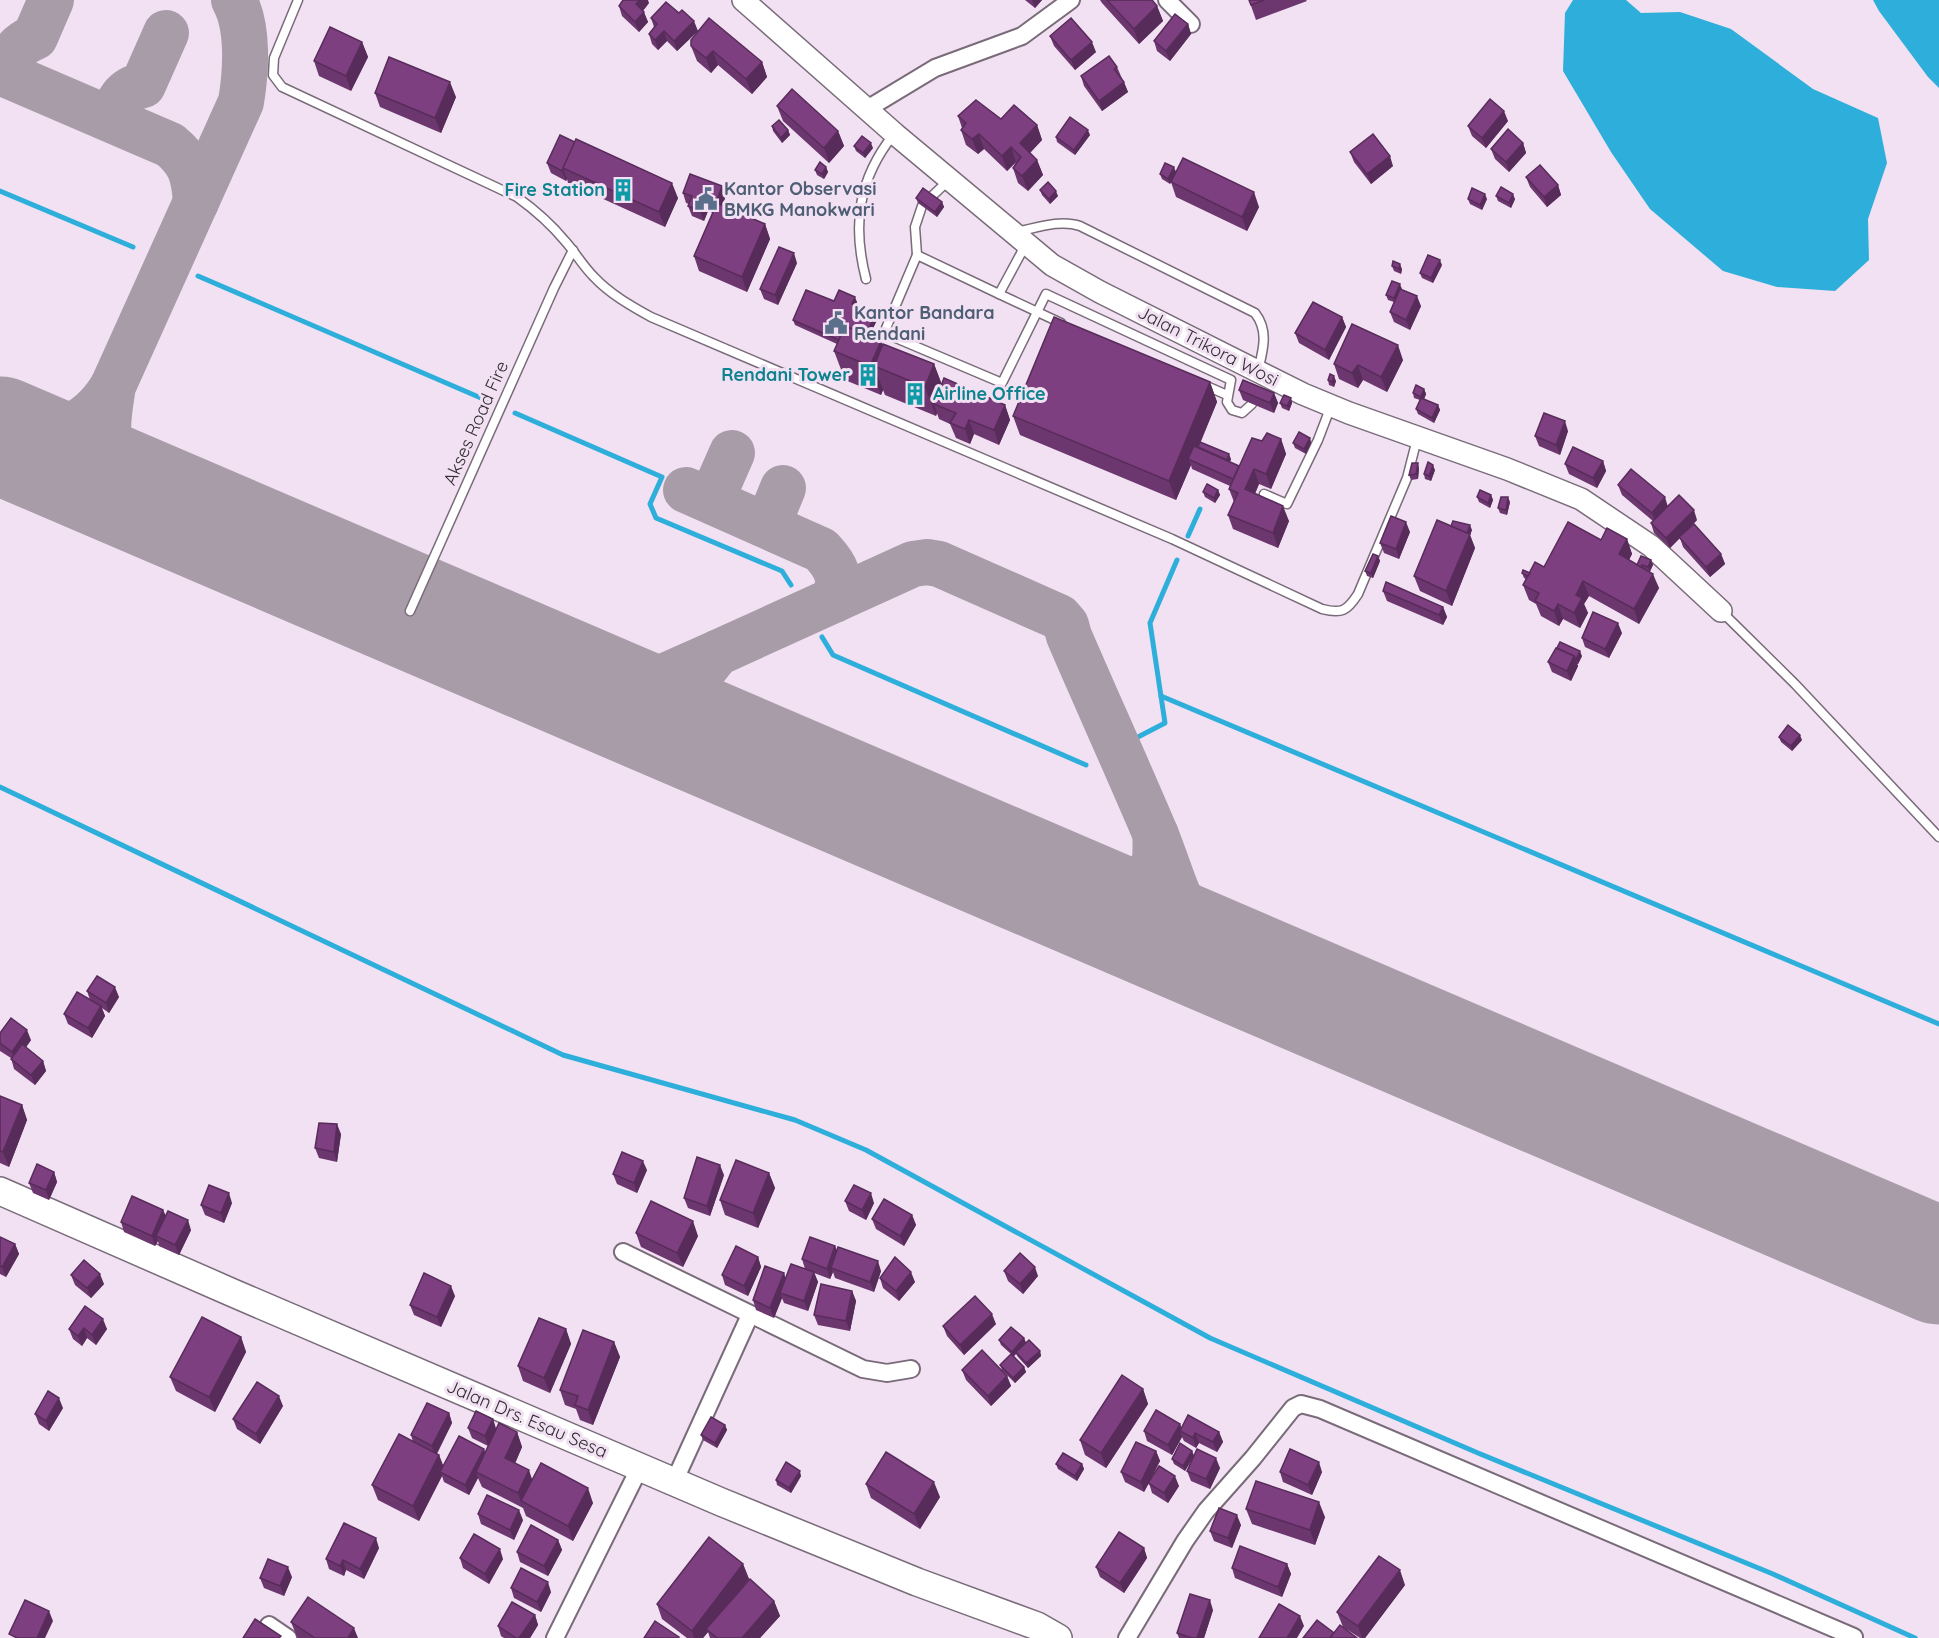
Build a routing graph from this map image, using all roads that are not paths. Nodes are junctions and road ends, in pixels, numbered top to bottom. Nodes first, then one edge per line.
1 (298, 0) edge
2 (743, 0) edge
3 (1071, 0) edge
4 (1167, 0) edge
5 (1191, 24) dead end
6 (867, 109) junction
7 (895, 134) junction
8 (949, 180) junction
9 (930, 197) edge
10 (922, 206) edge
11 (1019, 239) junction
12 (573, 250) junction
13 (917, 255) junction
14 (866, 279) dead end
15 (999, 294) junction
16 (1036, 312) junction
17 (1068, 326) edge
18 (1262, 377) junction
19 (1195, 381) edge
20 (1227, 395) junction
21 (1252, 404) edge
22 (1332, 406) junction
23 (1417, 439) junction
24 (1264, 494) dead end
25 (410, 611) dead end
26 (1721, 611) joint
27 (1939, 837) edge
28 (0, 1191) edge
29 (623, 1252) dead end
30 (750, 1315) junction
31 (911, 1369) dead end
32 (640, 1467) junction
33 (674, 1482) junction
34 (269, 1625) edge
35 (1854, 1637) edge
36 (288, 1638) edge
37 (555, 1638) edge
38 (1058, 1638) edge
39 (1127, 1638) edge

1 - 12 lane
2 - 6 street, Jalan Trikora Wosi
3 - 6 street
4 - 5 street
6 - 7 street, Jalan Trikora Wosi
7 - 8 street, Jalan Trikora Wosi
7 - 14 lane
8 - 9 lane
8 - 11 street, Jalan Trikora Wosi
10 - 13 lane
11 - 15 lane
11 - 18 street, Jalan Trikora Wosi
11 - 18 lane
12 - 23 lane
12 - 25 lane, Akses Road Fire
13 - 15 lane
13 - 16 lane
15 - 16 lane
16 - 17 lane
16 - 20 lane
18 - 22 street, Jalan Trikora Wosi
19 - 20 lane
20 - 21 lane
22 - 23 street, Jalan Trikora Wosi
22 - 24 lane
23 - 26 street, Jalan Trikora Wosi
26 - 27 lane
28 - 32 highway, Jalan Drs. Esau Sesa
29 - 30 street
30 - 31 street
30 - 33 street
32 - 33 highway, Jalan Drs. Esau Sesa
32 - 37 street
33 - 38 highway, Jalan Drs. Esau Sesa
34 - 36 street
35 - 39 street

